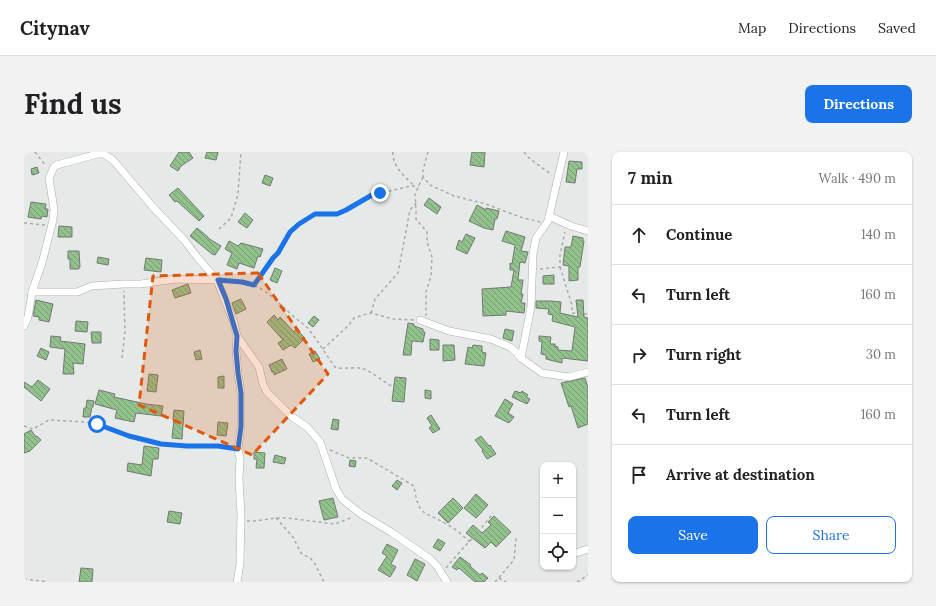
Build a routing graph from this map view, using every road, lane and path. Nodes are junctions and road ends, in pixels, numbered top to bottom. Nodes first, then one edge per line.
1 (35, 152) edge
2 (101, 152) edge
3 (241, 152) edge
4 (393, 152) edge
5 (428, 152) edge
6 (524, 152) edge
7 (564, 152) edge
8 (52, 172) junction
9 (423, 177) junction
10 (558, 180) junction
11 (414, 186) junction
12 (419, 186) junction
13 (416, 203) junction
14 (548, 220) junction
15 (24, 224) edge
16 (566, 224) junction
17 (51, 226) junction
18 (218, 229) dead end
19 (588, 231) edge
20 (560, 266) junction
21 (532, 270) junction
22 (218, 280) junction
23 (124, 284) junction
24 (254, 285) junction
25 (32, 292) junction
26 (371, 313) junction
27 (588, 314) edge
28 (423, 321) junction
29 (24, 326) edge
30 (237, 336) junction
31 (323, 349) junction
32 (122, 358) dead end
33 (521, 358) junction
34 (588, 372) edge
35 (397, 389) dead end
36 (24, 426) edge
37 (320, 442) junction
38 (238, 449) junction
39 (493, 513) dead end
40 (361, 514) junction
41 (276, 518) junction
42 (241, 521) junction
43 (516, 538) dead end
44 (470, 542) junction
45 (588, 549) edge
46 (576, 553) edge
47 (441, 574) junction
48 (588, 575) edge
49 (499, 578) junction
50 (24, 579) edge
51 (48, 582) edge
52 (237, 582) edge
53 (324, 582) edge
54 (446, 582) edge
55 (495, 582) edge
56 (506, 582) edge
57 (577, 582) edge

1 - 8 path
2 - 8 street
2 - 22 street
3 - 18 path
4 - 11 path
5 - 9 path
6 - 10 path
7 - 10 street
8 - 17 street
9 - 12 path
9 - 14 path
10 - 14 street
11 - 12 path
11 - 24 path
12 - 13 path
13 - 26 path
13 - 28 path
14 - 16 street
14 - 21 street
15 - 17 path
16 - 19 street
16 - 20 path
17 - 25 street
20 - 21 path
20 - 27 path
21 - 33 street
22 - 23 street
22 - 24 path
22 - 30 street
23 - 25 street
23 - 32 path
24 - 31 path
25 - 29 street
26 - 28 path
26 - 31 path
28 - 33 street
30 - 37 street
30 - 38 street
31 - 35 path
33 - 34 street
36 - 38 path
37 - 40 street
37 - 44 path
38 - 42 street
39 - 44 path
40 - 41 path
40 - 47 street
41 - 42 path
41 - 53 path
42 - 52 street
43 - 49 path
44 - 47 path
45 - 46 street
47 - 54 street
48 - 57 path
49 - 55 path
49 - 56 path
50 - 51 path

